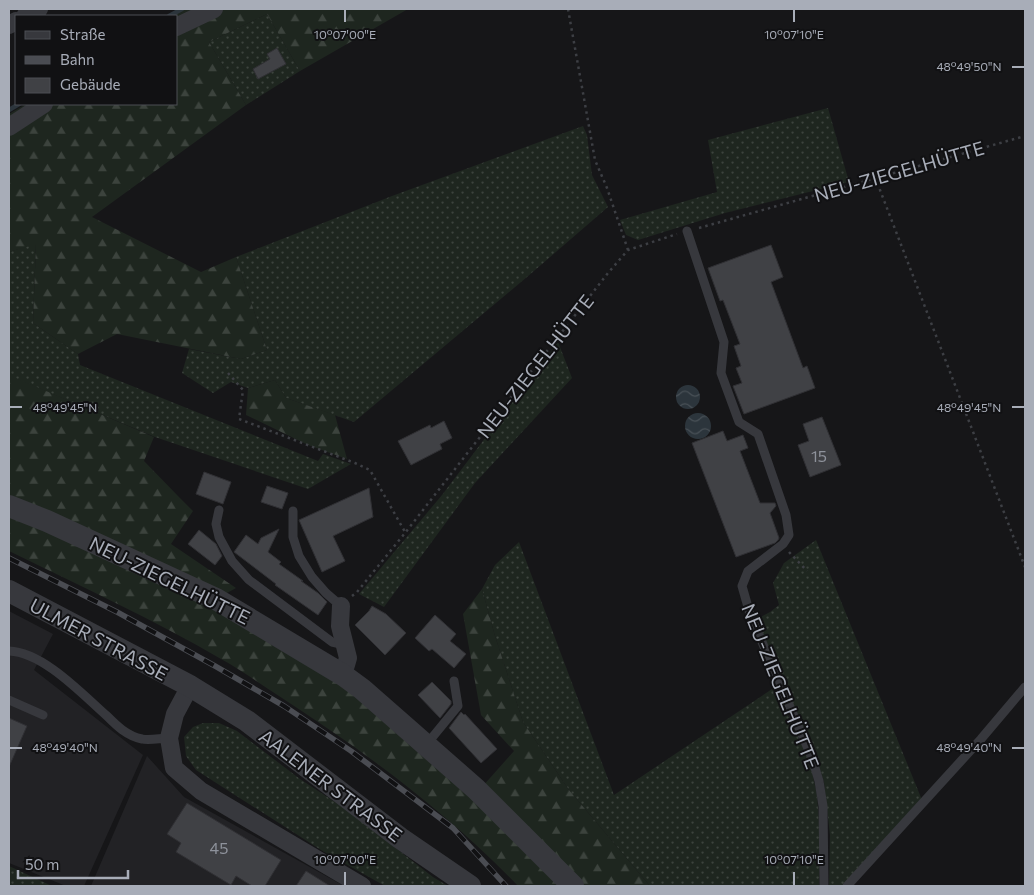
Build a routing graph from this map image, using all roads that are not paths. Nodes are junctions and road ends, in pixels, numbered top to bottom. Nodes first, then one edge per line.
1 (39, 9) edge
2 (214, 9) edge
3 (27, 15) edge
4 (178, 26) edge
5 (42, 105) edge
6 (9, 127) edge
7 (687, 231) road end
8 (9, 506) edge
9 (219, 510) dead end
10 (293, 511) dead end
11 (9, 591) edge
12 (341, 606) joint
13 (345, 645) junction
14 (9, 650) edge
15 (343, 675) junction
16 (454, 681) dead end
17 (190, 686) junction
18 (1025, 687) edge
19 (9, 700) edge
20 (43, 715) dead end
21 (169, 738) junction
22 (426, 745) junction
23 (362, 886) edge
24 (468, 886) edge
25 (572, 886) edge
26 (824, 886) edge
27 (847, 886) edge

1 - 3 street
2 - 4 street
5 - 6 street
7 - 26 lane, NEU-ZIEGELHÜTTE
8 - 15 street, NEU-ZIEGELHÜTTE
9 - 13 lane, NEU-ZIEGELHÜTTE
10 - 12 lane
11 - 17 street, ULMER STRASSE
12 - 13 street
13 - 15 street
14 - 21 lane
15 - 22 street, NEU-ZIEGELHÜTTE
16 - 22 lane
17 - 21 street
17 - 24 street, AALENER STRASSE
18 - 27 lane
19 - 20 lane
21 - 23 street
22 - 25 street, NEU-ZIEGELHÜTTE

